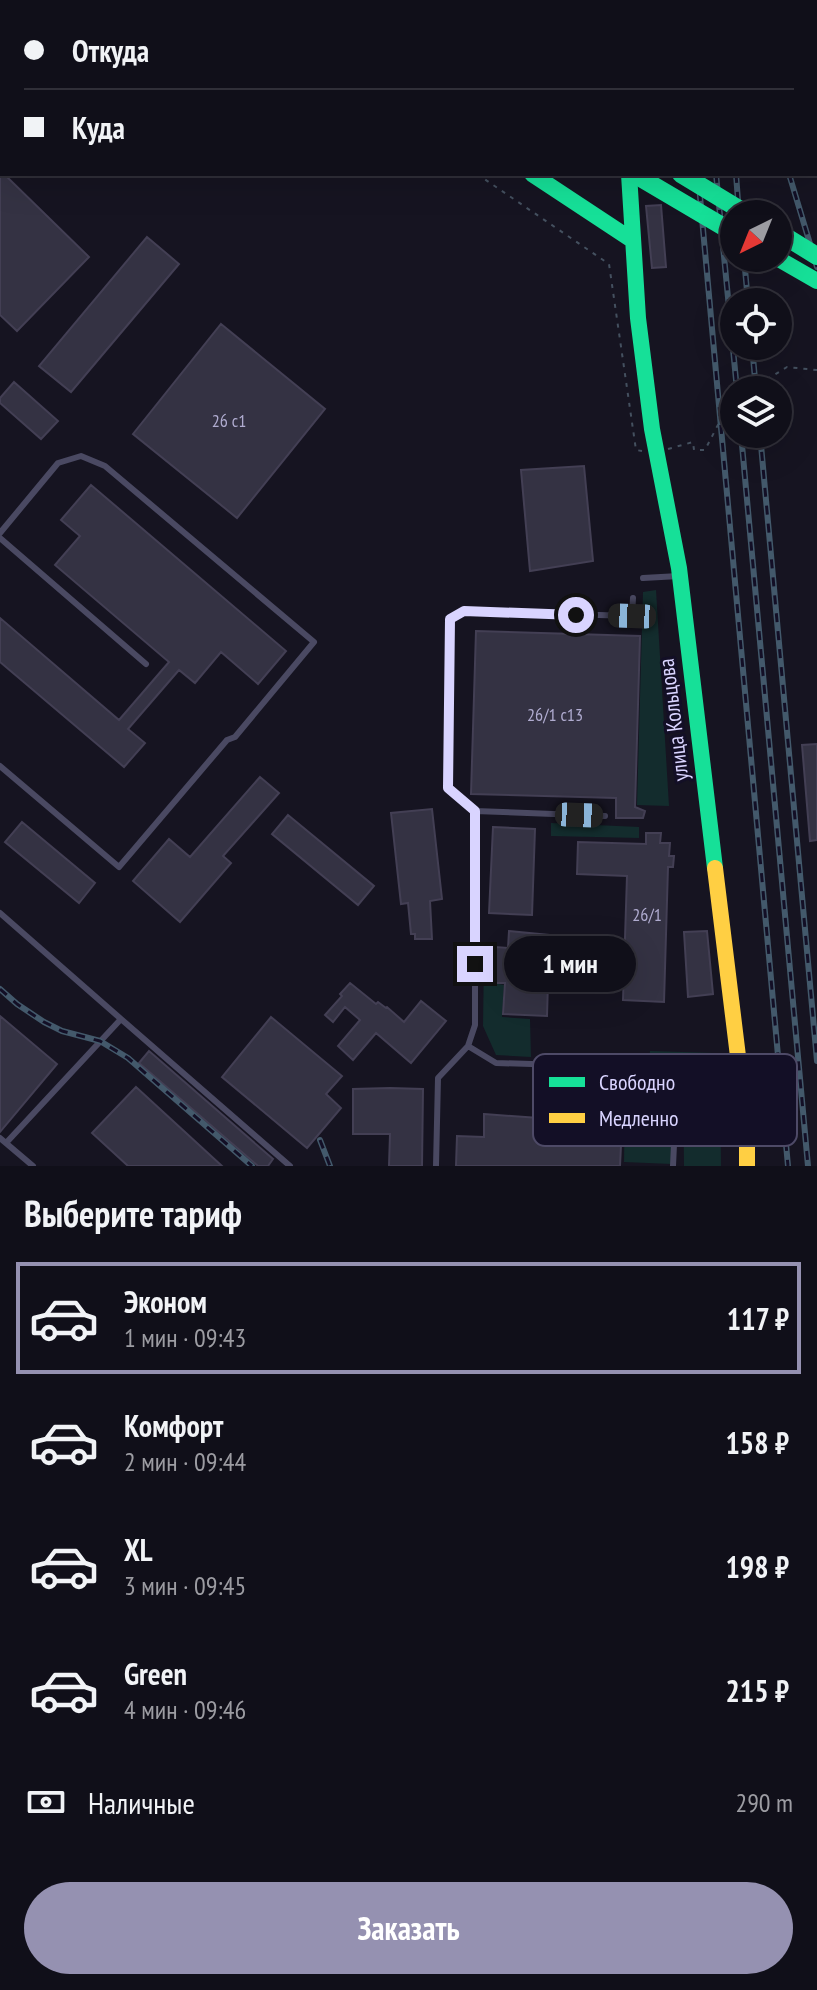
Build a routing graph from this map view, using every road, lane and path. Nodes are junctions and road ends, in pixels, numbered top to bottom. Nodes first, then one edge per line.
1 (480, 176) edge
2 (535, 176) edge
3 (631, 176) edge
4 (634, 176) edge
5 (684, 176) edge
6 (724, 200) edge
7 (720, 225) edge
8 (632, 240) junction
9 (792, 241) edge
10 (817, 256) edge
11 (792, 267) edge
12 (817, 281) edge
13 (817, 370) edge
14 (773, 376) edge
15 (720, 421) edge
16 (656, 453) junction
17 (0, 536) edge
18 (680, 576) junction
19 (643, 578) dead end
20 (633, 598) dead end
21 (146, 664) dead end
22 (0, 766) edge
23 (475, 811) junction
24 (605, 816) dead end
25 (0, 913) edge
26 (121, 1019) junction
27 (468, 1046) junction
28 (738, 1054) edge
29 (533, 1064) edge
30 (3, 1141) edge
31 (674, 1146) edge
32 (33, 1166) edge
33 (290, 1166) edge
34 (436, 1166) edge
35 (673, 1166) edge

1 - 16 path
2 - 8 street
3 - 8 street, улица Кольцова
4 - 7 street, bridge
5 - 6 street, bridge
8 - 16 street, улица Кольцова
9 - 10 street, bridge
11 - 12 street
13 - 14 path
15 - 16 path
16 - 18 street, улица Кольцова
17 - 21 lane
17 - 22 lane
18 - 19 lane
18 - 28 street, улица Кольцова
20 - 23 lane
23 - 24 lane
23 - 27 lane
25 - 26 lane
26 - 30 lane
26 - 33 lane
27 - 29 lane
27 - 34 lane
30 - 32 lane
31 - 35 lane

